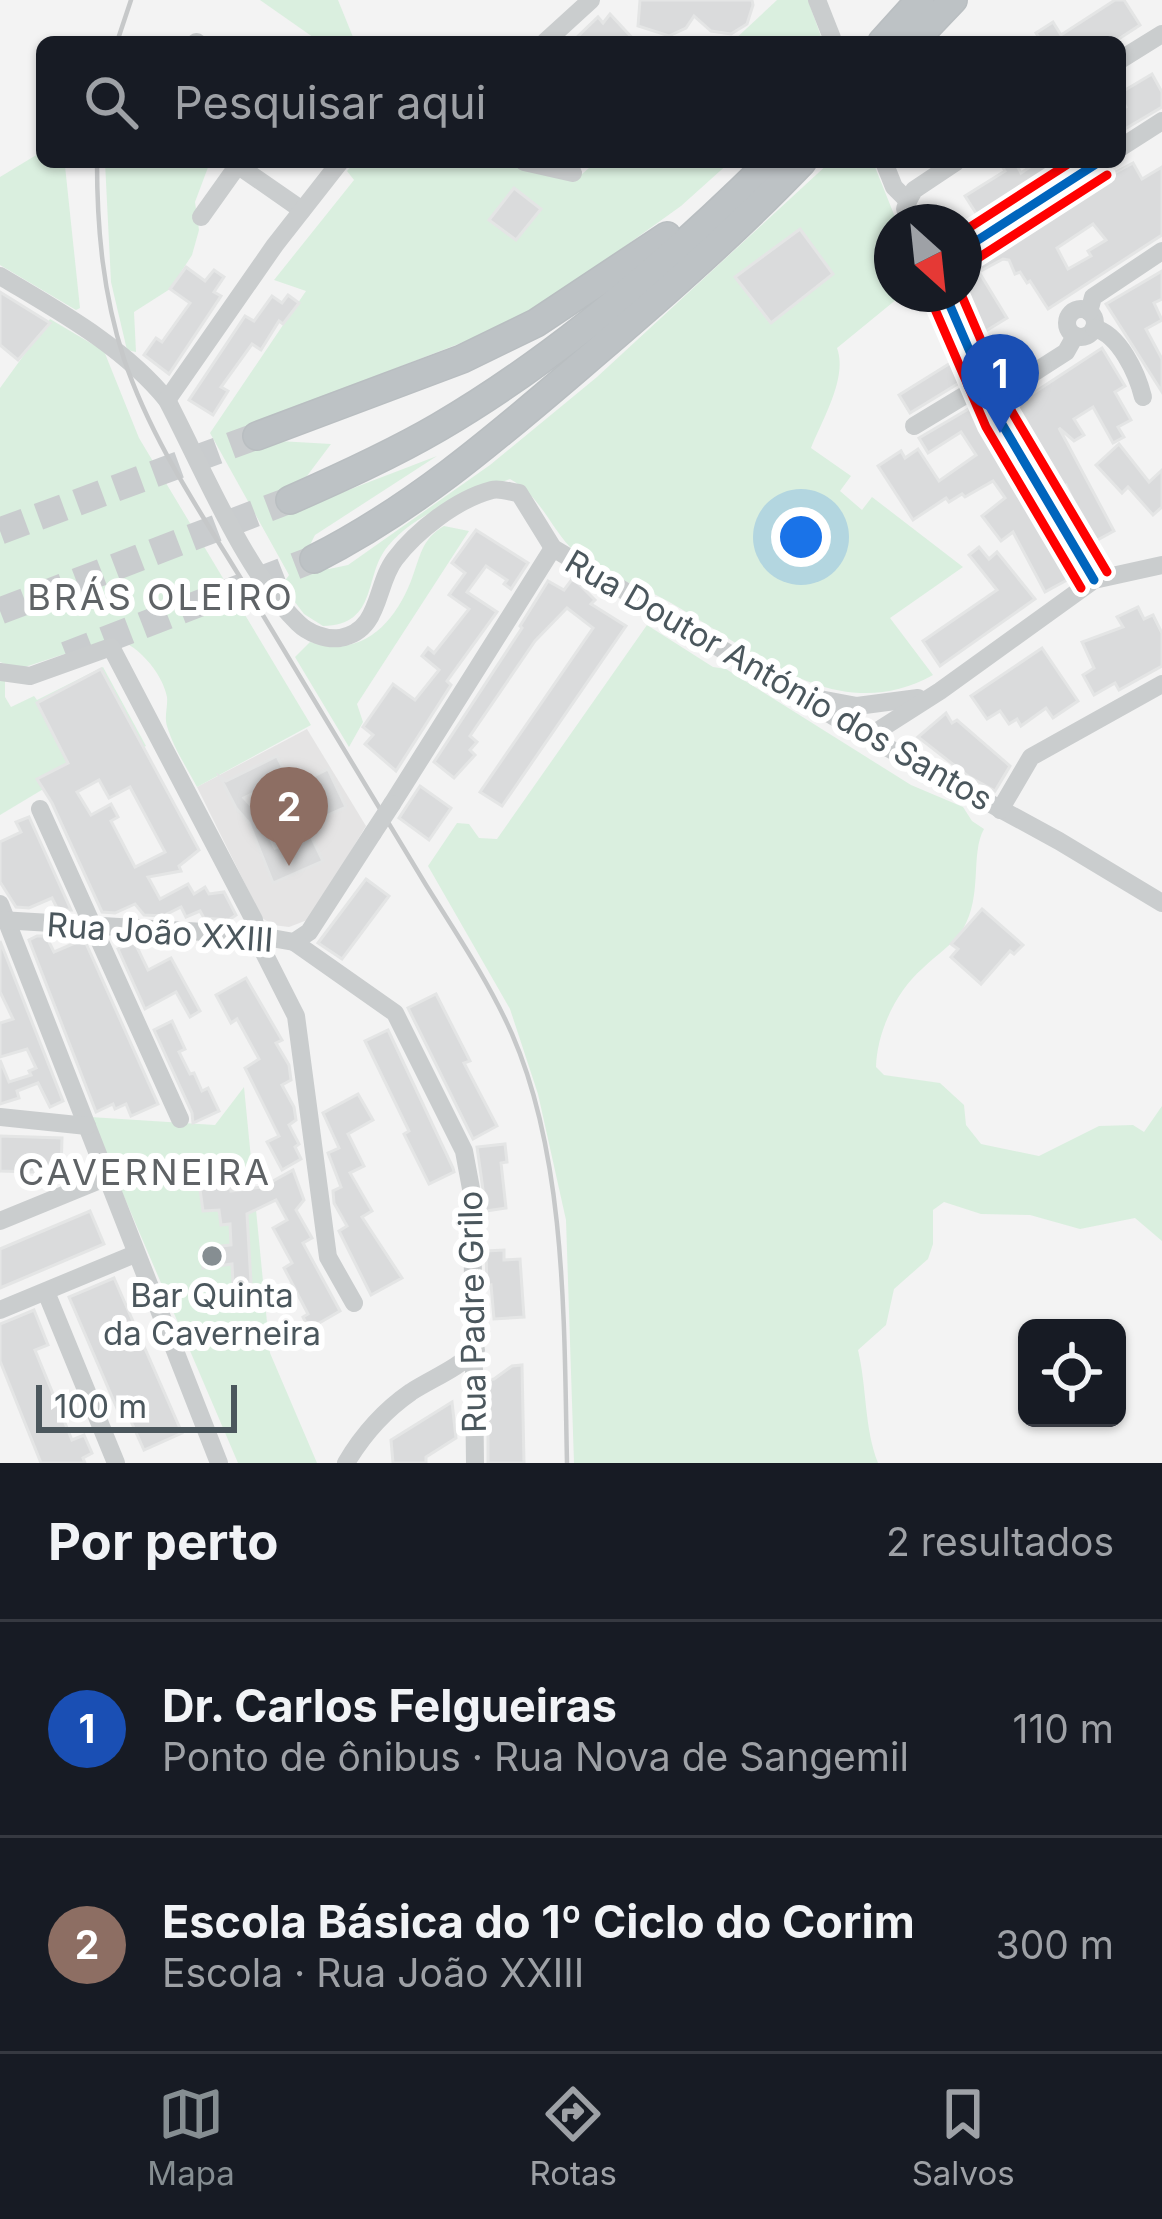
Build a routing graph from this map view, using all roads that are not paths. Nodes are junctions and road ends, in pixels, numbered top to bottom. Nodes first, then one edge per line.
1 (591, 0) edge
2 (817, 0) edge
3 (902, 0) edge
4 (920, 0) edge
5 (953, 0) edge
6 (1162, 34) edge
7 (552, 36) edge
8 (831, 36) edge
9 (870, 36) edge
10 (887, 36) edge
11 (919, 36) edge
12 (1126, 56) edge
13 (1162, 121) edge
14 (1126, 144) edge
15 (233, 168) edge
16 (242, 168) edge
17 (335, 168) edge
18 (551, 168) edge
19 (744, 168) edge
20 (763, 168) edge
21 (796, 168) edge
22 (886, 168) edge
23 (947, 168) edge
24 (1090, 168) edge
25 (573, 173) dead end
26 (908, 201) junction
27 (907, 204) edge
28 (302, 210) junction
29 (201, 217) dead end
30 (982, 237) edge
31 (1162, 251) edge
32 (0, 276) edge
33 (953, 312) edge
34 (1086, 325) junction
35 (988, 392) junction
36 (1143, 397) dead end
37 (167, 400) junction
38 (914, 426) dead end
39 (257, 436) tunnel mouth
40 (290, 500) tunnel mouth
41 (553, 548) junction
42 (314, 559) tunnel mouth
43 (1162, 565) edge
44 (1094, 580) junction
45 (0, 672) edge
46 (1162, 684) edge
47 (940, 691) junction
48 (795, 694) junction
49 (868, 737) junction
50 (40, 809) dead end
51 (1000, 810) junction
52 (1162, 903) edge
53 (2, 915) edge
54 (93, 926) junction
55 (255, 935) junction
56 (294, 942) junction
57 (0, 1117) edge
58 (180, 1119) dead end
59 (84, 1121) junction
60 (106, 1178) junction
61 (0, 1221) edge
62 (135, 1255) junction
63 (46, 1292) junction
64 (354, 1304) dead end
65 (0, 1310) edge
66 (476, 1351) junction
67 (116, 1463) edge
68 (219, 1463) edge
69 (346, 1463) edge
70 (475, 1463) edge

1 - 7 street
2 - 8 street
3 - 9 highway
4 - 10 highway
5 - 11 highway
6 - 12 street
13 - 14 street
15 - 29 street
16 - 28 street
17 - 28 street
18 - 25 street
19 - 39 highway
20 - 40 highway
21 - 42 highway
22 - 26 street
23 - 26 street
24 - 30 street
26 - 27 street
28 - 37 street
31 - 34 street
32 - 37 street, Rua Doutor António dos Santos
33 - 35 street
34 - 35 street
34 - 36 street
35 - 38 street
35 - 44 street
37 - 41 street, Rua Doutor António dos Santos
41 - 48 street, Rua Doutor António dos Santos
41 - 56 street, Rua João XXIII, bridge
43 - 44 street
44 - 47 street
45 - 55 street
46 - 51 street
47 - 48 street
47 - 49 street
48 - 49 street, Rua Doutor António dos Santos
49 - 51 street, Rua Doutor António dos Santos
50 - 54 street
51 - 52 street, Rua Doutor António dos Santos
53 - 54 street, Rua João XXIII
53 - 59 street
54 - 55 street, Rua João XXIII
54 - 58 street
55 - 56 street, Rua João XXIII
55 - 64 street
56 - 66 street, Rua Padre Grilo
57 - 59 street
59 - 60 street
60 - 61 street
60 - 62 street
62 - 63 street
62 - 68 street
63 - 65 street
63 - 67 street
66 - 69 street
66 - 70 street, Rua Padre Grilo

